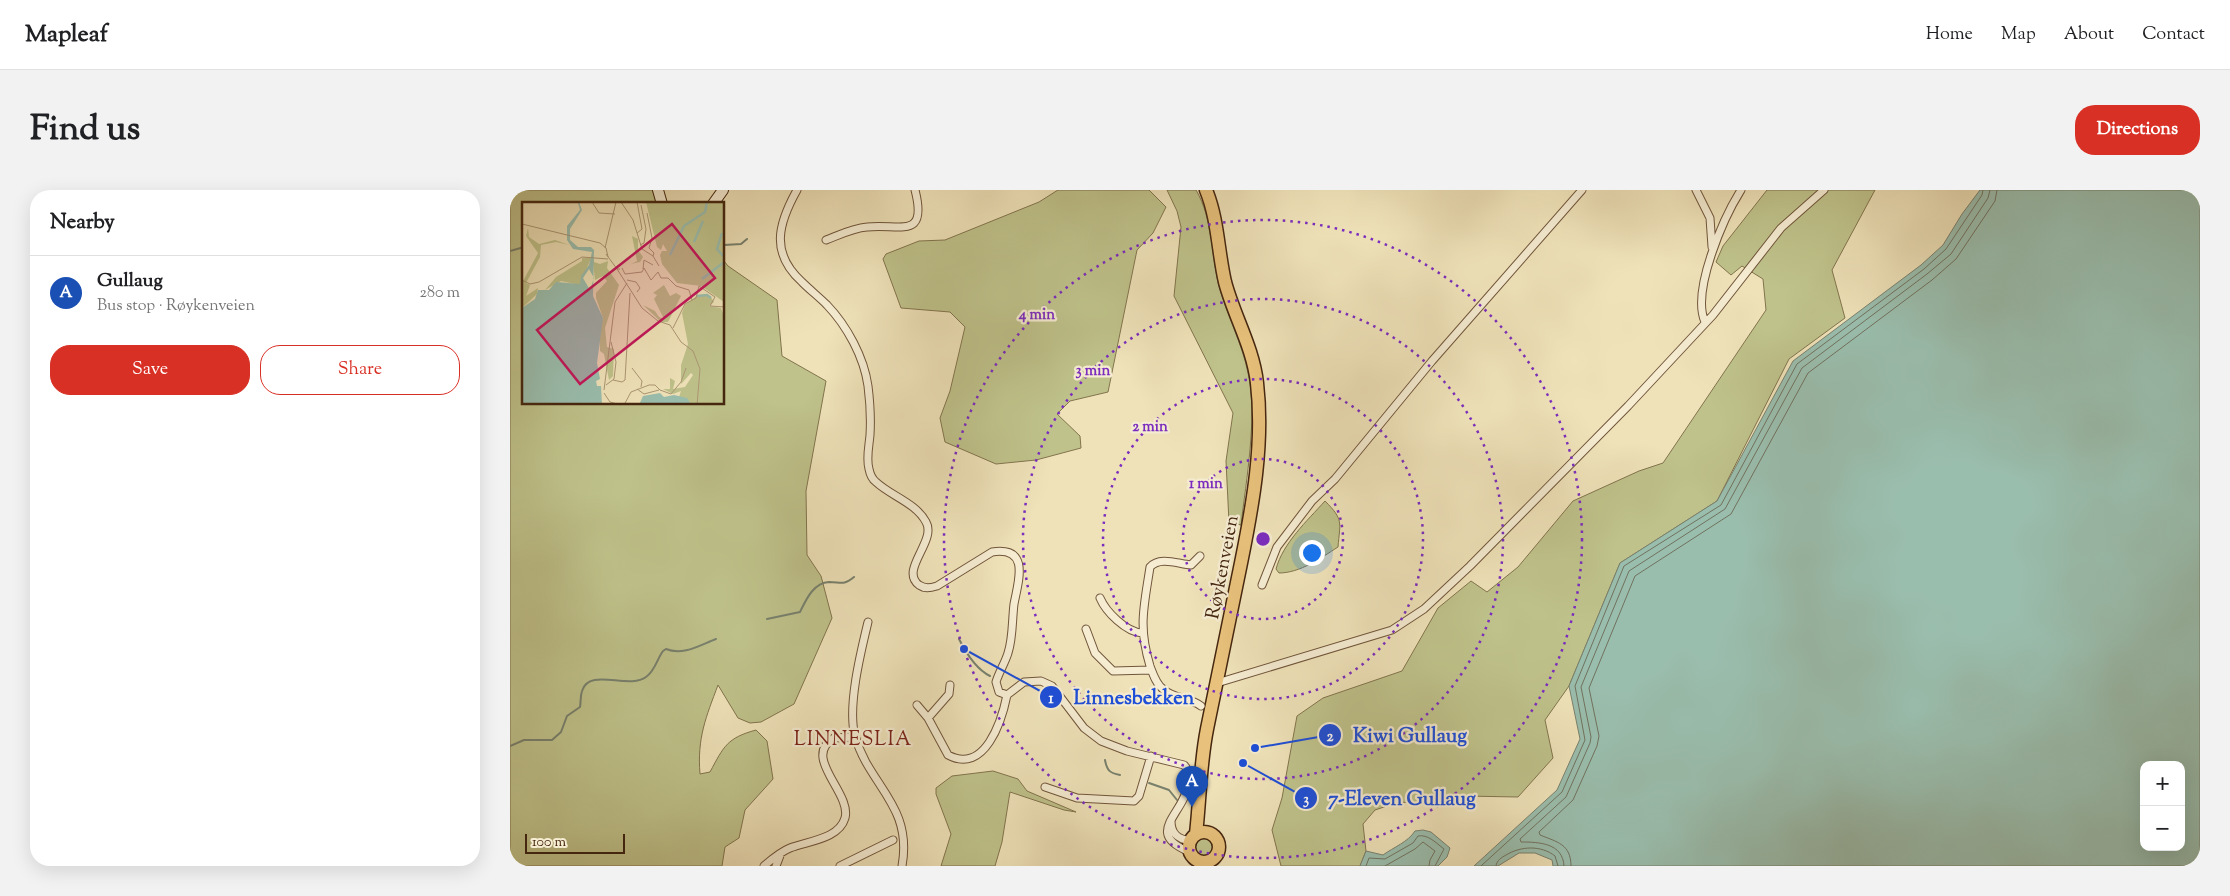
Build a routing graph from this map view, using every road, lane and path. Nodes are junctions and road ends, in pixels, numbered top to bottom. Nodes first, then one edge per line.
1 (723, 190) edge
2 (797, 190) edge
3 (915, 190) edge
4 (1206, 190) edge
5 (1582, 190) edge
6 (1696, 190) edge
7 (1741, 190) edge
8 (1824, 190) edge
9 (714, 202) edge
10 (826, 240) dead end
11 (1713, 250) junction
12 (1705, 322) junction
13 (1200, 556) dead end
14 (1262, 585) dead end
15 (1100, 598) dead end
16 (868, 622) dead end
17 (1086, 629) dead end
18 (1142, 633) junction
19 (1151, 670) junction
20 (1217, 683) junction
21 (950, 685) dead end
22 (1007, 695) junction
23 (917, 705) dead end
24 (1201, 706) dead end
25 (928, 718) junction
26 (855, 737) junction
27 (1151, 756) junction
28 (1045, 787) dead end
29 (1171, 820) junction
30 (893, 840) dead end
31 (1202, 851) edge
32 (781, 852) junction
33 (764, 866) edge
34 (776, 866) edge
35 (840, 866) edge
36 (902, 866) edge

1 - 9 street
2 - 22 street
3 - 10 street
4 - 20 highway, Røykenveien
5 - 14 street
6 - 11 street
7 - 11 street
8 - 12 street
11 - 12 street
12 - 20 street
13 - 18 street
15 - 18 street
16 - 26 street
17 - 19 street
18 - 19 street
19 - 24 street
20 - 31 highway, Røykenveien
21 - 25 street
22 - 25 street
22 - 27 street
23 - 25 street
26 - 32 street
26 - 36 street
27 - 28 street
27 - 29 street
29 - 31 street
29 - 31 street
30 - 35 street
32 - 33 street
32 - 34 street

